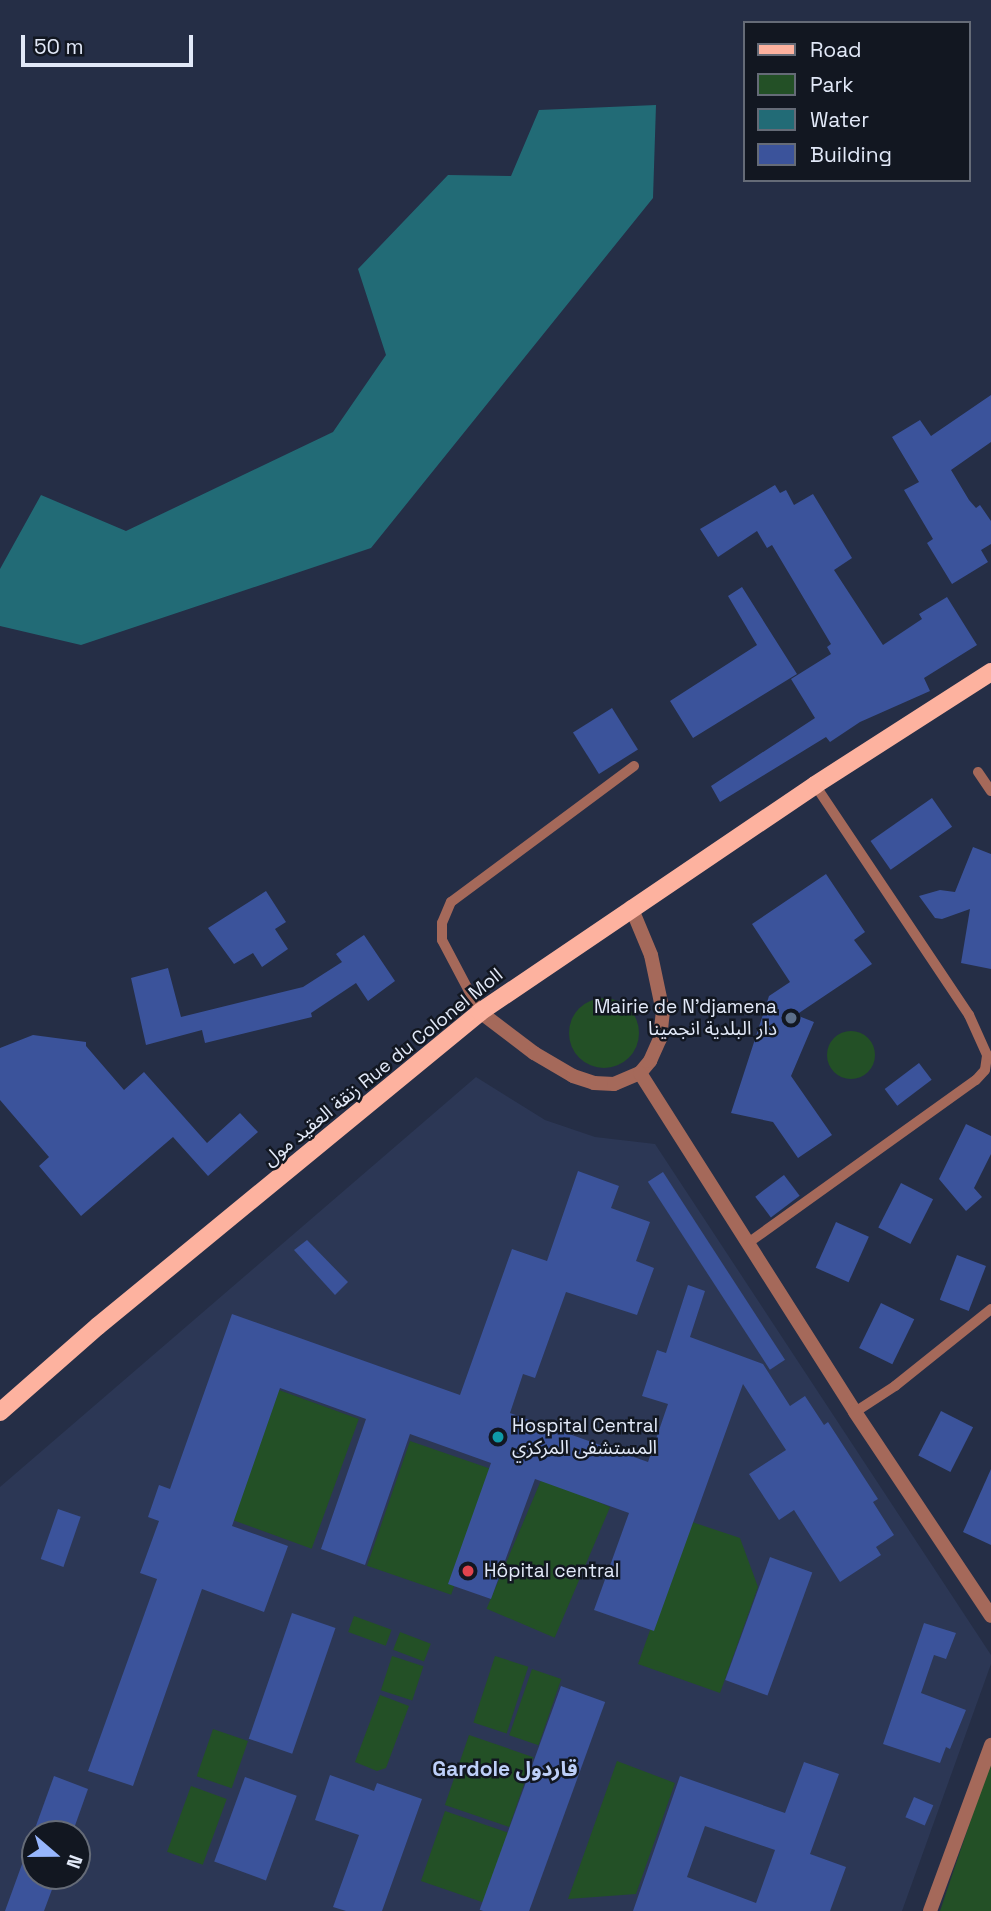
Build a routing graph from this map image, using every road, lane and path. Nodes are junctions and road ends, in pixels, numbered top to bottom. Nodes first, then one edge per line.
1 (991, 672) edge
2 (634, 766) dead end
3 (978, 772) dead end
4 (816, 785) junction
5 (991, 791) edge
6 (631, 907) junction
7 (480, 1012) junction
8 (640, 1073) junction
9 (748, 1243) junction
10 (991, 1309) edge
11 (0, 1412) edge
12 (855, 1412) junction
13 (991, 1616) edge
14 (991, 1745) edge
15 (930, 1911) edge

1 - 4 main road, زنقة العقيد مول Rue du Colonel Moll
2 - 7 lane
3 - 5 lane
4 - 6 main road, زنقة العقيد مول Rue du Colonel Moll
4 - 9 lane
6 - 7 main road, زنقة العقيد مول Rue du Colonel Moll
6 - 8 street
7 - 8 street
7 - 11 main road, زنقة العقيد مول Rue du Colonel Moll
8 - 9 street
9 - 12 street
10 - 12 lane
12 - 13 street
14 - 15 street

